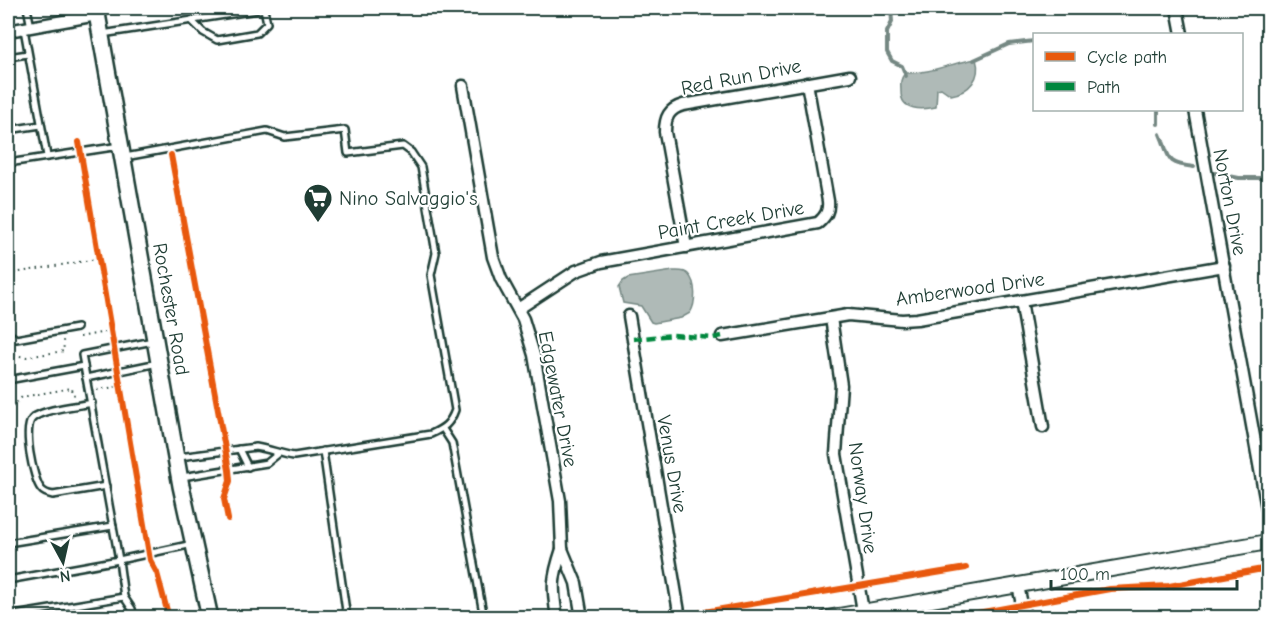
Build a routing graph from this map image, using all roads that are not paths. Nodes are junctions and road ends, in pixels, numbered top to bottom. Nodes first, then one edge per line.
1 (27, 8) edge
2 (1177, 8) edge
3 (96, 11) edge
4 (191, 20) junction
5 (27, 28) junction
6 (8, 31) edge
7 (1182, 33) edge
8 (101, 34) junction
9 (28, 54) junction
10 (8, 57) edge
11 (850, 76) dead end
12 (807, 83) junction
13 (463, 86) dead end
14 (1195, 111) edge
15 (41, 124) junction
16 (8, 130) edge
17 (122, 151) junction
18 (47, 156) junction
19 (8, 163) edge
20 (686, 247) junction
21 (1224, 266) junction
22 (1021, 301) junction
23 (518, 309) junction
24 (629, 316) dead end
25 (831, 318) junction
26 (76, 328) dead end
27 (8, 333) edge
28 (722, 336) dead end
29 (155, 341) junction
30 (159, 363) junction
31 (84, 366) junction
32 (86, 378) junction
33 (8, 380) edge
34 (92, 404) junction
35 (1043, 427) dead end
36 (443, 429) junction
37 (239, 449) junction
38 (323, 451) junction
39 (278, 454) junction
40 (176, 458) junction
41 (248, 467) junction
42 (180, 478) junction
43 (106, 486) junction
44 (1269, 514) edge
45 (113, 526) junction
46 (1269, 542) edge
47 (8, 543) edge
48 (194, 544) junction
49 (562, 549) junction
50 (119, 560) junction
51 (8, 580) edge
52 (1018, 586) junction
53 (124, 597) junction
54 (863, 611) junction
55 (8, 616) edge
56 (484, 616) edge
57 (214, 617) edge
58 (134, 618) edge
59 (347, 618) edge
60 (557, 618) edge
61 (582, 618) edge
62 (680, 618) edge
63 (827, 618) edge
64 (1025, 618) edge

1 - 5 lane
2 - 7 street
3 - 5 street
3 - 8 main road, Rochester Road
4 - 4 lane
4 - 8 lane
5 - 6 street
5 - 9 lane
8 - 17 main road, Rochester Road
9 - 10 lane
9 - 15 lane
11 - 12 street, Red Run Drive
12 - 20 street, Red Run Drive
12 - 20 street, Paint Creek Drive
13 - 23 street, Edgewater Drive
14 - 21 street, Norton Drive
15 - 16 lane
15 - 18 lane
17 - 18 lane
17 - 29 main road, Rochester Road
17 - 36 lane
18 - 19 lane
20 - 23 street, Paint Creek Drive
21 - 22 street, Amberwood Drive
21 - 44 street, Norton Drive
22 - 25 street, Amberwood Drive
22 - 35 street
23 - 49 street, Edgewater Drive
24 - 62 street, Venus Drive
25 - 28 street, Amberwood Drive
25 - 54 street, Norway Drive
26 - 27 lane
29 - 30 main road, Rochester Road
29 - 31 lane
30 - 32 lane
30 - 40 main road, Rochester Road
31 - 32 lane
31 - 33 lane
32 - 34 lane
34 - 43 lane
34 - 43 lane
36 - 38 lane
36 - 56 lane
37 - 39 lane
37 - 40 lane
37 - 41 lane
38 - 39 lane
38 - 59 lane
39 - 41 lane
40 - 42 main road, Rochester Road
41 - 42 lane
42 - 48 main road, Rochester Road
43 - 45 lane
45 - 47 lane
45 - 50 lane
46 - 52 street
48 - 50 lane
48 - 57 main road, Rochester Road
49 - 60 street, Edgewater Drive
49 - 61 street, Edgewater Drive
50 - 51 lane
50 - 53 lane
52 - 54 street
52 - 64 street
53 - 55 lane
53 - 58 lane
54 - 63 street

